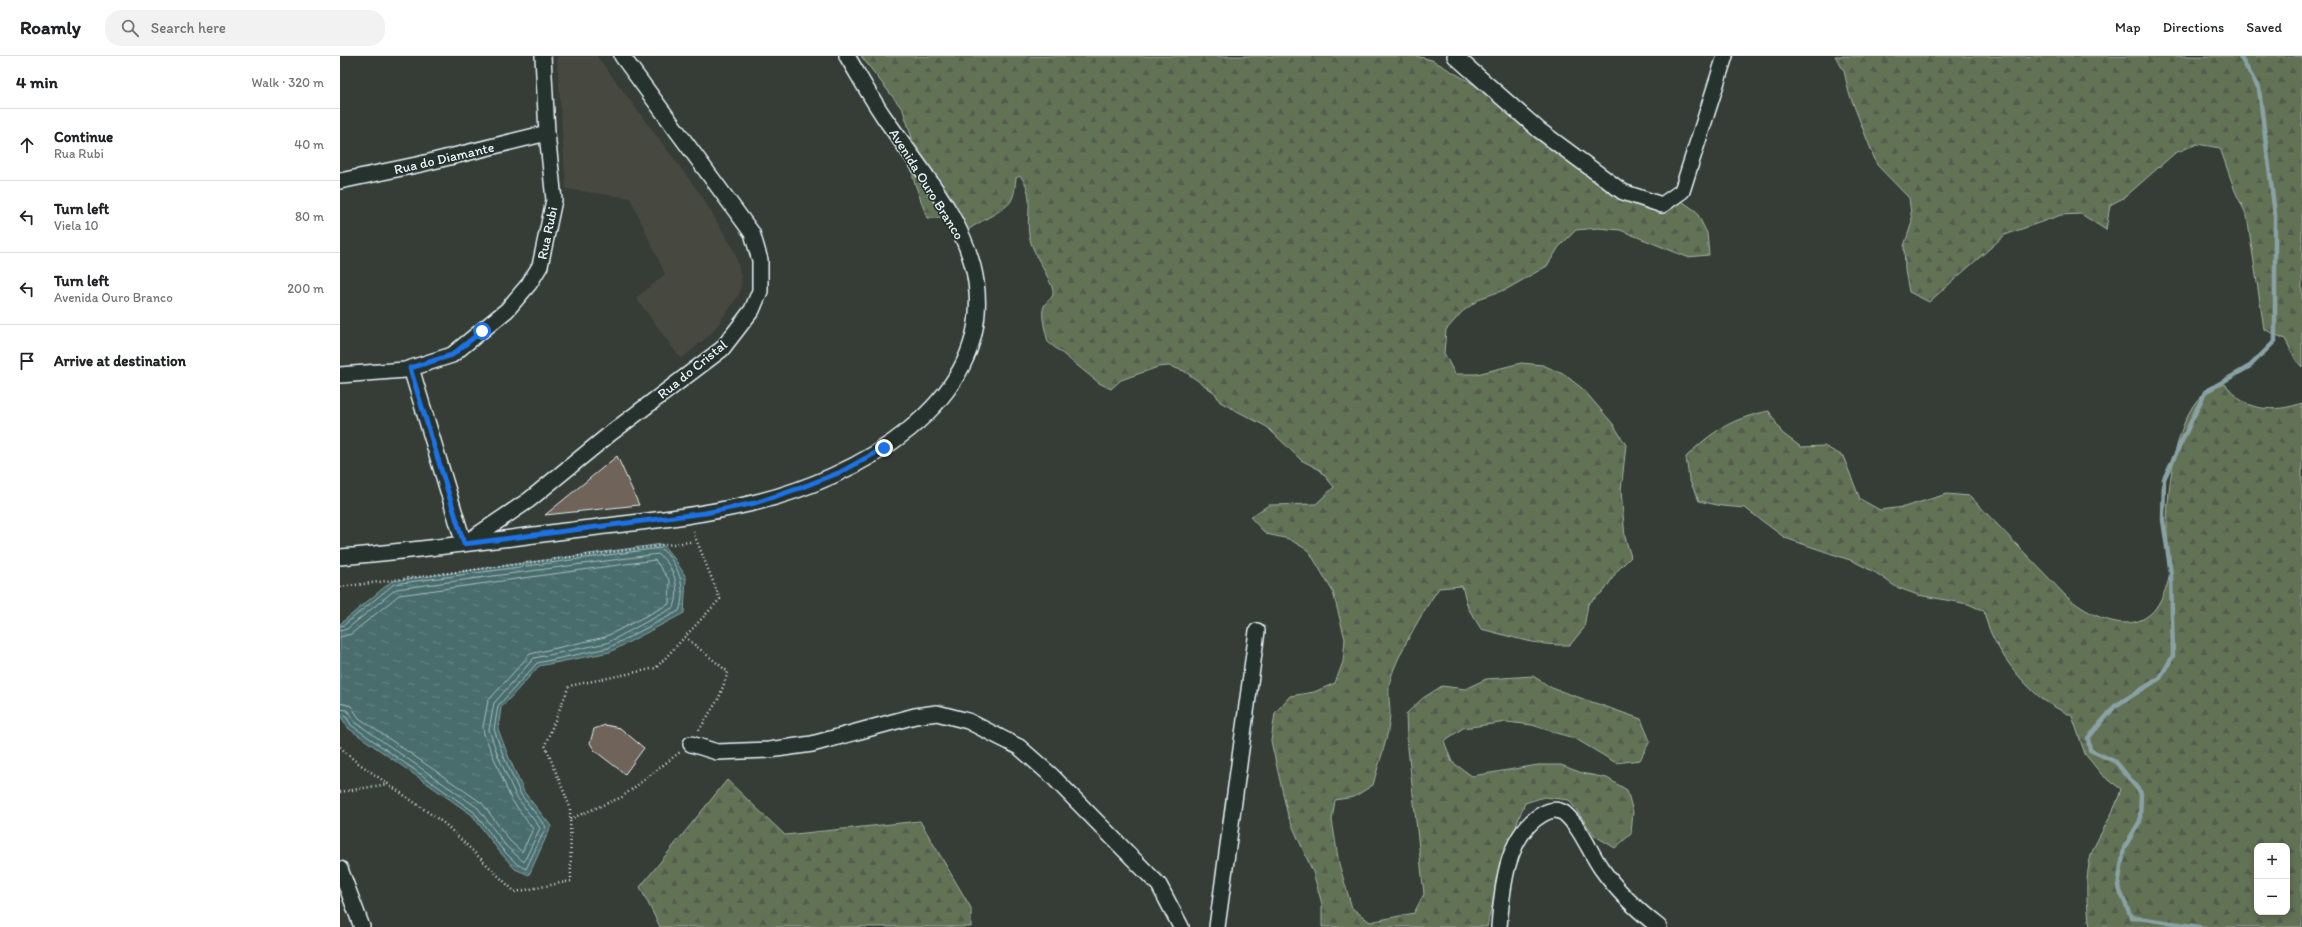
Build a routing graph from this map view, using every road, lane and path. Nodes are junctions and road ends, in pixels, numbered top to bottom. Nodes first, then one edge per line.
1 (543, 56) edge
2 (622, 56) edge
3 (847, 56) edge
4 (1455, 56) edge
5 (1725, 56) edge
6 (547, 133) junction
7 (340, 181) edge
8 (410, 368) junction
9 (340, 375) edge
10 (464, 544) junction
11 (340, 557) edge
12 (340, 587) edge
13 (1257, 631) dead end
14 (685, 637) junction
15 (691, 744) junction
16 (340, 747) edge
17 (388, 784) junction
18 (340, 792) edge
19 (570, 819) junction
20 (340, 868) edge
21 (362, 927) edge
22 (1181, 927) edge
23 (1216, 927) edge
24 (1499, 927) edge
25 (1658, 927) edge

1 - 6 street, Rua Rubi
2 - 10 street, Rua do Cristal
3 - 10 street, Avenida Ouro Branco
4 - 5 street
6 - 7 street, Rua do Diamante
6 - 8 street, Rua Rubi
8 - 9 street, Rua Rubi
8 - 10 street
10 - 11 street, Avenida Ouro Branco
12 - 14 path
13 - 23 street
14 - 15 path
14 - 19 path
15 - 19 path
15 - 22 street
16 - 17 path
17 - 18 path
17 - 19 path
20 - 21 street
24 - 25 street

